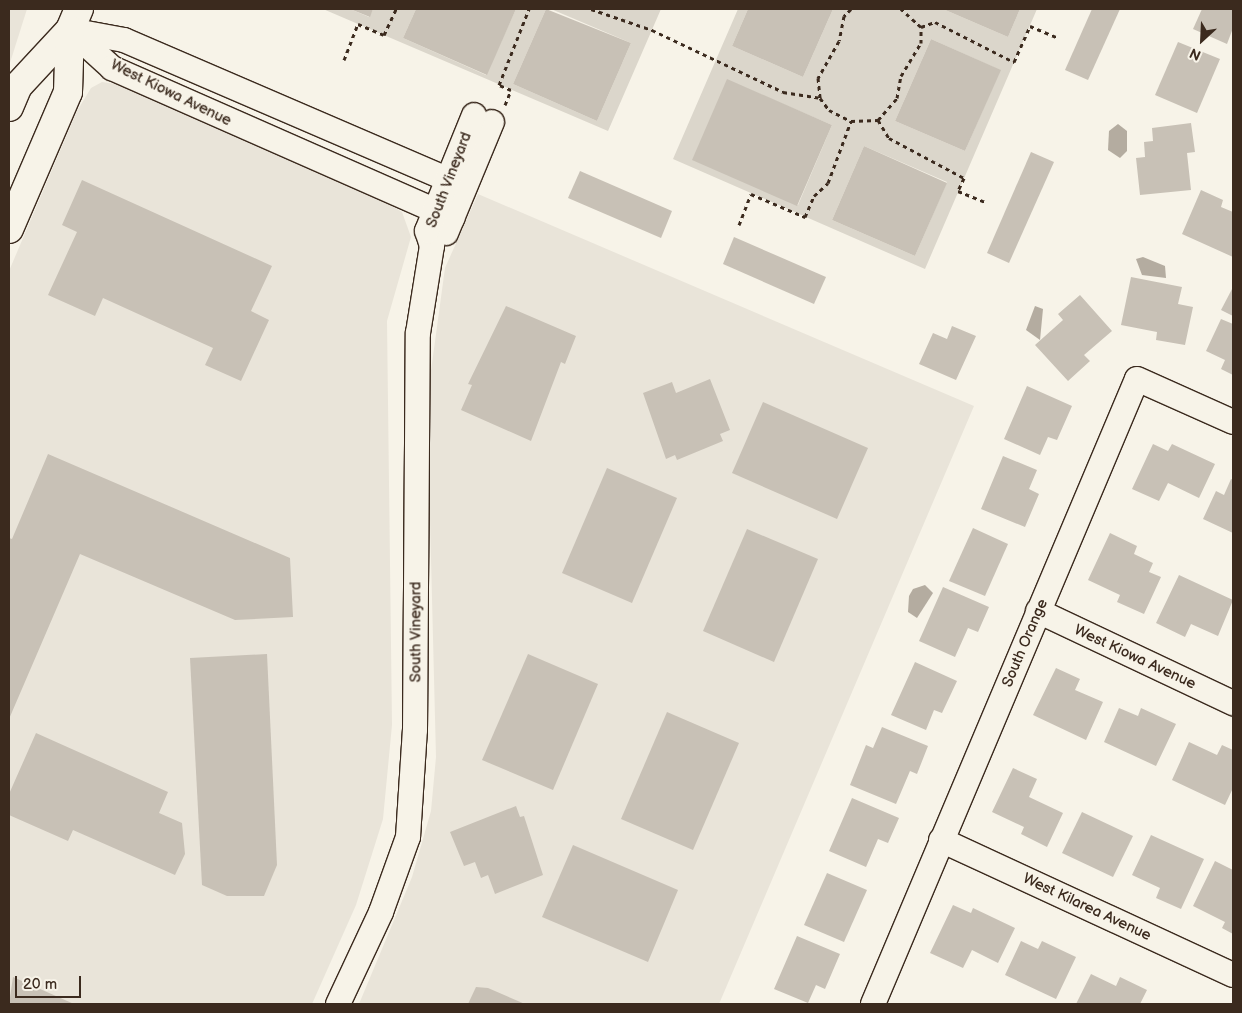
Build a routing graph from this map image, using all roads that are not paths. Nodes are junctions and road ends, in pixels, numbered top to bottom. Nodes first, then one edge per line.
1 (74, 19) edge
2 (9, 107) edge
3 (489, 118) road end
4 (456, 183) junction
5 (443, 215) junction
6 (9, 229) edge
7 (1233, 422) edge
8 (1038, 611) junction
9 (1233, 703) edge
10 (941, 840) junction
11 (1233, 975) edge
12 (338, 1004) edge
13 (873, 1004) edge

1 - 2 main road
1 - 4 street, West Kiowa Avenue
1 - 5 street, West Kiowa Avenue
1 - 6 main road
3 - 4 street, South Vineyard
4 - 5 street, South Vineyard
5 - 12 street, South Vineyard
7 - 8 street, South Orange
8 - 9 street, West Kiowa Avenue
8 - 10 street, South Orange
10 - 11 street, West Kilarea Avenue
10 - 13 street, South Orange

